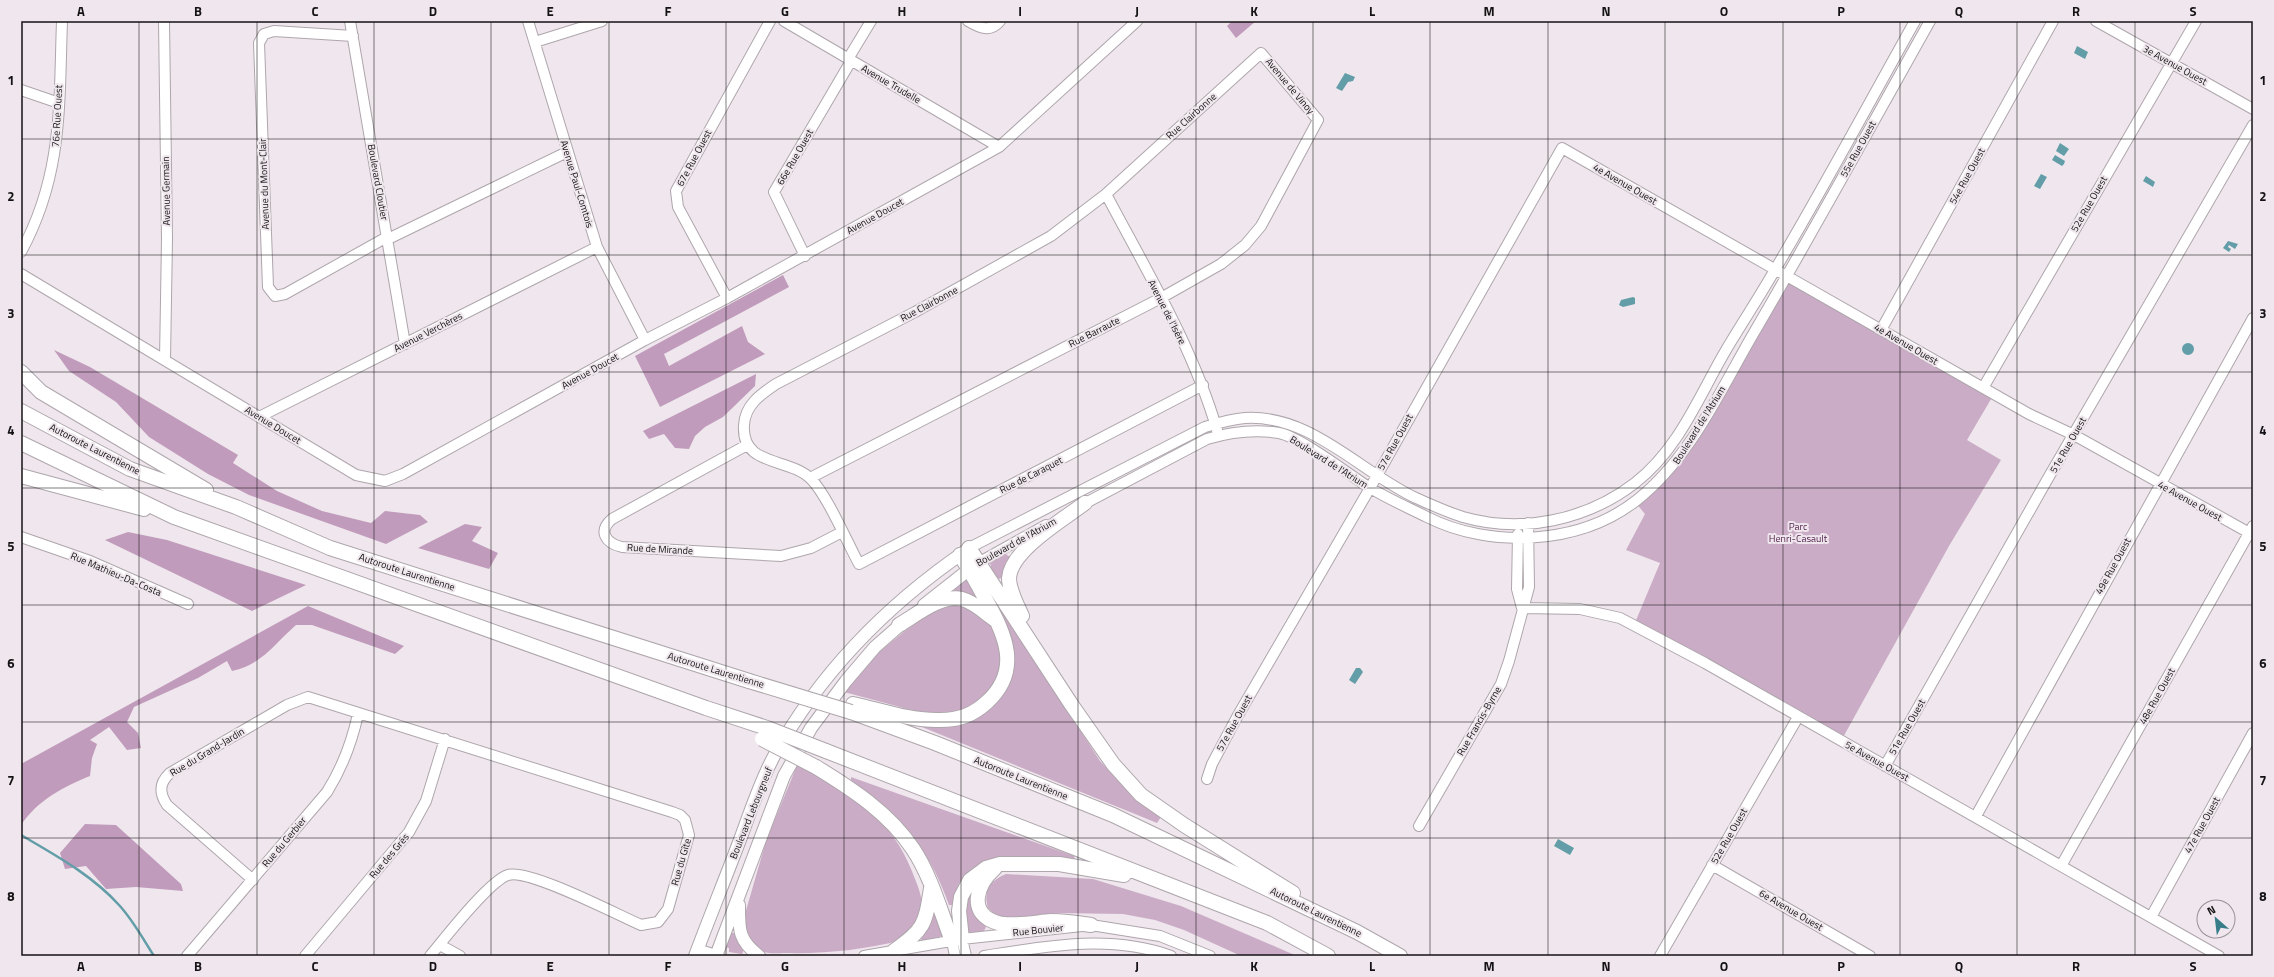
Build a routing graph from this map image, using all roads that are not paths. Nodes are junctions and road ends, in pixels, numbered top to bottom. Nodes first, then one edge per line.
1 (62, 21) edge
2 (164, 21) edge
3 (350, 21) edge
4 (528, 21) edge
5 (602, 21) edge
6 (770, 21) edge
7 (784, 21) edge
8 (871, 21) edge
9 (968, 21) edge
10 (1000, 21) edge
11 (1137, 21) edge
12 (1915, 21) edge
13 (1930, 21) edge
14 (2053, 21) edge
15 (2196, 21) edge
16 (2101, 22) edge
17 (353, 36) junction
18 (535, 42) junction
19 (1261, 53) joint
20 (850, 60) junction
21 (2171, 63) junction
22 (21, 90) edge
23 (59, 103) junction
24 (2253, 109) edge
25 (1318, 120) joint
26 (2253, 125) edge
27 (999, 147) junction
28 (1562, 148) joint
29 (567, 152) junction
30 (1106, 194) junction
31 (388, 238) junction
32 (597, 247) junction
33 (21, 252) edge
34 (805, 256) junction
35 (1775, 270) junction
36 (21, 274) edge
37 (1787, 276) junction
38 (727, 298) junction
39 (1161, 298) junction
40 (2253, 318) edge
41 (1881, 330) junction
42 (645, 340) junction
43 (405, 344) junction
44 (165, 360) junction
45 (21, 372) edge
46 (1204, 385) junction
47 (1983, 388) junction
48 (21, 411) edge
49 (259, 416) junction
50 (1215, 424) junction
51 (1219, 435) junction
52 (2074, 435) junction
53 (21, 443) edge
54 (747, 445) junction
55 (1376, 475) junction
56 (21, 476) edge
57 (810, 478) junction
58 (2159, 484) junction
59 (1370, 488) junction
60 (1085, 503) junction
61 (236, 507) junction
62 (174, 517) junction
63 (1523, 524) junction
64 (842, 532) junction
65 (2252, 532) edge
66 (21, 537) edge
67 (1517, 539) junction
68 (1529, 539) junction
69 (965, 552) junction
70 (974, 566) junction
71 (188, 604) dead end
72 (1522, 608) junction
73 (999, 623) junction
74 (899, 625) junction
75 (1040, 655) junction
76 (824, 680) joint
77 (852, 708) junction
78 (358, 714) junction
79 (1798, 717) junction
80 (811, 728) joint
81 (2253, 733) edge
82 (765, 734) junction
83 (445, 739) junction
84 (1885, 766) junction
85 (1207, 779) dead end
86 (1976, 816) junction
87 (1419, 826) dead end
88 (1000, 864) junction
89 (1712, 865) junction
90 (2061, 866) junction
91 (253, 880) junction
92 (1153, 880) junction
93 (931, 886) junction
94 (739, 896) junction
95 (2151, 917) junction
96 (1091, 924) junction
97 (1357, 932) junction
98 (957, 940) junction
99 (440, 945) junction
100 (894, 951) junction
101 (696, 952) edge
102 (187, 956) edge
103 (305, 956) edge
104 (430, 956) edge
105 (460, 956) edge
106 (717, 956) edge
107 (759, 956) edge
108 (864, 956) edge
109 (955, 956) edge
110 (966, 956) edge
111 (984, 956) edge
112 (1171, 956) edge
113 (1210, 956) edge
114 (1328, 956) edge
115 (1400, 956) edge
116 (1660, 956) edge
117 (1870, 956) edge
118 (2219, 956) edge

1 - 23 street, 76e Rue Ouest
2 - 44 street, Avenue Germain
3 - 17 street, Boulevard Cloutier
4 - 18 street, Avenue Paul-Comtois
5 - 18 street
6 - 38 street, 67e Rue Ouest
7 - 20 street, Avenue Trudelle
8 - 20 street, 66e Rue Ouest
9 - 10 street
11 - 27 street, Avenue Doucet
12 - 35 street, 55e Rue Ouest
13 - 37 street, 55e Rue Ouest
14 - 41 street, 54e Rue Ouest
15 - 21 street, 52e Rue Ouest
16 - 21 street, 3e Avenue Ouest
17 - 31 street, Boulevard Cloutier
17 - 31 street, Avenue du Mont-Clair
18 - 29 street, Avenue Paul-Comtois
19 - 25 street, Avenue de Vinoy
19 - 30 street, Rue Clairbonne
20 - 27 street, Avenue Trudelle
20 - 34 street, 66e Rue Ouest
21 - 24 street, 3e Avenue Ouest
21 - 47 street, 52e Rue Ouest
22 - 23 street
23 - 33 street, 76e Rue Ouest
25 - 39 street, Rue Barraute
26 - 52 street, 51e Rue Ouest
27 - 34 street, Avenue Doucet
28 - 35 street, 4e Avenue Ouest
28 - 55 street, 57e Rue Ouest
29 - 31 street, Avenue du Mont-Clair
29 - 32 street, Avenue Paul-Comtois
30 - 39 street, Avenue de l'Isère
30 - 54 street, Rue Clairbonne
31 - 43 street, Boulevard Cloutier
32 - 42 street, Avenue Paul-Comtois
32 - 43 street, Avenue Verchères
34 - 38 street, Avenue Doucet
35 - 37 street, 4e Avenue Ouest
35 - 63 street, Boulevard de l'Atrium
36 - 44 street, Avenue Doucet
37 - 41 street, 4e Avenue Ouest
37 - 68 street, Boulevard de l'Atrium
38 - 42 street, Avenue Doucet
39 - 46 street, Avenue de l'Isère
39 - 57 street, Rue Barraute
40 - 58 street, 49e Rue Ouest
41 - 47 street, 4e Avenue Ouest
42 - 49 street, Avenue Doucet
43 - 49 street, Avenue Verchères
44 - 49 street, Avenue Doucet
45 - 61 highway
46 - 50 street, Avenue de l'Isère
46 - 64 street, Rue de Caraquet
47 - 52 street, 4e Avenue Ouest
48 - 61 highway, Autoroute Laurentienne
50 - 51 street, Avenue de l'Isère
50 - 55 street, Boulevard de l'Atrium
50 - 69 street, Boulevard de l'Atrium
51 - 59 street, Boulevard de l'Atrium
51 - 60 street, Boulevard de l'Atrium
52 - 58 street, 4e Avenue Ouest
52 - 84 street, 51e Rue Ouest
53 - 62 highway
54 - 57 street
54 - 64 street, Rue de Mirande
55 - 59 street, 57e Rue Ouest
55 - 63 street, Boulevard de l'Atrium
56 - 62 highway
57 - 64 street
58 - 65 street, 4e Avenue Ouest
58 - 86 street, 49e Rue Ouest
59 - 67 street, Boulevard de l'Atrium
59 - 85 street, 57e Rue Ouest
60 - 70 street, Boulevard de l'Atrium
60 - 75 highway
61 - 77 highway, Autoroute Laurentienne, bridge
62 - 82 highway
63 - 67 street, Rue Francis-Byrne
63 - 68 street, Rue Francis-Byrne
65 - 90 street, 48e Rue Ouest
66 - 71 street, Rue Mathieu-Da-Costa
67 - 68 street, Boulevard de l'Atrium
67 - 72 street, Rue Francis-Byrne
68 - 72 street, Rue Francis-Byrne
69 - 70 highway
69 - 76 main road, Boulevard de l'Atrium
70 - 73 highway
70 - 74 main road, Boulevard de l'Atrium
70 - 75 highway
72 - 79 street, 5e Avenue Ouest
72 - 87 street, Rue Francis-Byrne
73 - 74 highway
73 - 77 highway
74 - 80 main road, Boulevard de l'Atrium
75 - 97 highway
76 - 101 main road, Boulevard Lebourgneuf
77 - 97 highway, Autoroute Laurentienne
78 - 83 street, Rue du Gîte
78 - 91 street, Rue du Gerbier
78 - 91 street, Rue du Grand-Jardin
79 - 84 street, 5e Avenue Ouest
79 - 89 street, 52e Rue Ouest
80 - 94 main road, Boulevard Lebourgneuf
81 - 95 street, 47e Rue Ouest
82 - 92 highway, bridge
82 - 93 highway, bridge
83 - 99 street, Rue du Gîte
83 - 103 street, Rue des Grés
84 - 86 street, 5e Avenue Ouest
86 - 90 street, 5e Avenue Ouest
88 - 92 highway
88 - 96 highway
88 - 98 highway
89 - 116 street, 52e Rue Ouest
89 - 117 street, 6e Avenue Ouest
90 - 95 street, 5e Avenue Ouest
91 - 102 street, Rue du Gerbier
92 - 114 highway
93 - 98 highway
93 - 100 highway
94 - 106 main road, Boulevard Lebourgneuf
94 - 107 main road
95 - 118 street, 5e Avenue Ouest
96 - 98 street, Rue Bouvier
96 - 113 street, Rue Bouvier
97 - 115 highway, Autoroute Laurentienne
98 - 100 street, Rue Bouvier
98 - 109 street
98 - 110 street
99 - 104 street, Rue du Gîte
99 - 105 street
100 - 108 street, Rue Bouvier
101 - 106 street
111 - 112 street, Rue Bouvier

